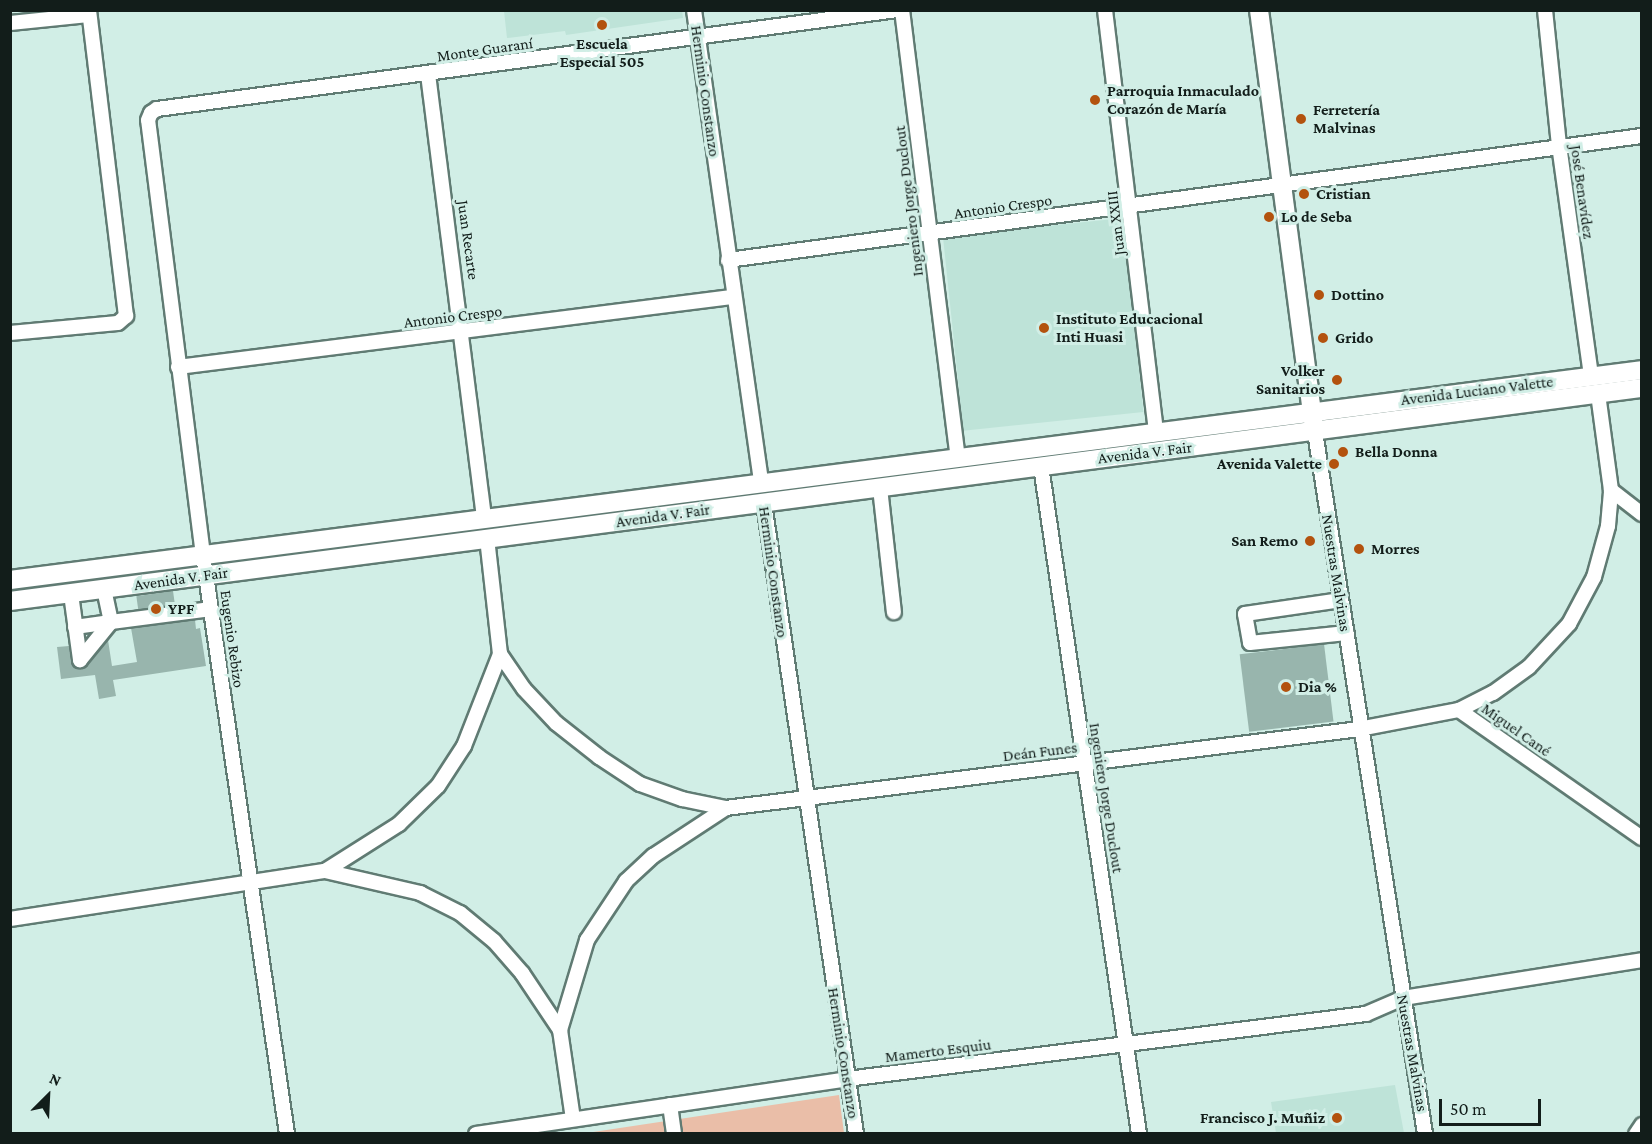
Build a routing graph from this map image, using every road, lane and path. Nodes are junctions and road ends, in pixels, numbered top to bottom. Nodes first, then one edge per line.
1 (694, 10) edge
2 (897, 10) edge
3 (902, 10) edge
4 (1105, 10) edge
5 (1259, 10) edge
6 (1545, 10) edge
7 (89, 13) edge
8 (10, 23) edge
9 (697, 38) junction
10 (428, 74) junction
11 (151, 113) joint
12 (1641, 136) edge
13 (1559, 145) junction
14 (1282, 185) junction
15 (1131, 205) junction
16 (929, 234) junction
17 (728, 260) junction
18 (732, 297) junction
19 (464, 332) junction
20 (10, 333) edge
21 (178, 367) junction
22 (1641, 370) edge
23 (1591, 377) junction
24 (1641, 388) edge
25 (1598, 394) junction
26 (1312, 412) junction
27 (1156, 432) junction
28 (1315, 432) junction
29 (958, 458) junction
30 (1041, 466) junction
31 (761, 483) junction
32 (880, 488) junction
33 (1611, 489) junction
34 (764, 502) junction
35 (1641, 514) edge
36 (484, 519) junction
37 (488, 539) junction
38 (203, 555) junction
39 (206, 575) junction
40 (10, 580) edge
41 (104, 589) junction
42 (71, 594) junction
43 (1341, 600) junction
44 (10, 602) edge
45 (211, 609) junction
46 (894, 612) dead end
47 (111, 622) junction
48 (75, 627) junction
49 (1346, 633) junction
50 (500, 654) junction
51 (1459, 710) junction
52 (1359, 729) junction
53 (1083, 763) junction
54 (805, 799) junction
55 (726, 808) junction
56 (1641, 838) edge
57 (325, 871) junction
58 (249, 882) junction
59 (10, 919) edge
60 (1641, 960) edge
61 (1403, 998) junction
62 (560, 1030) junction
63 (1126, 1045) junction
64 (847, 1079) junction
65 (670, 1105) junction
66 (573, 1119) junction
67 (1641, 1125) edge
68 (481, 1133) edge
69 (287, 1134) edge
70 (674, 1134) edge
71 (856, 1134) edge
72 (1139, 1134) edge
73 (1425, 1134) edge
74 (1636, 1134) edge

1 - 9 street, Herminio Constanzo
2 - 9 street, Monte Guaraní
3 - 16 street, Ingeniero Jorge Duclout
4 - 15 street, Juan XXIII
5 - 14 main road, Nuestras Malvinas
6 - 13 street, José Benavídez
7 - 8 street
7 - 20 street
9 - 10 street, Monte Guaraní
9 - 17 street, Herminio Constanzo
10 - 11 street, Monte Guaraní
10 - 19 street, Juan Recarte
11 - 21 street, Eugenio Rebizo
12 - 13 street, Antonio Crespo
13 - 14 street, Antonio Crespo
13 - 23 street, José Benavídez
14 - 15 street, Antonio Crespo
14 - 26 main road, Nuestras Malvinas
15 - 16 street, Antonio Crespo
15 - 27 street, Juan XXIII
16 - 17 street, Antonio Crespo
16 - 29 street, Ingeniero Jorge Duclout
17 - 18 street, Herminio Constanzo
18 - 19 street, Antonio Crespo
18 - 31 street, Herminio Constanzo
19 - 21 street, Antonio Crespo
19 - 36 street, Juan Recarte
21 - 38 street, Eugenio Rebizo
22 - 23 main road, Avenida Luciano Valette
23 - 26 main road, Avenida Luciano Valette
24 - 25 main road, Avenida Luciano Valette
25 - 28 main road, Avenida Luciano Valette
25 - 33 street
26 - 27 main road, Avenida V. Fair
26 - 28 main road, Nuestras Malvinas
27 - 29 main road, Avenida V. Fair
28 - 30 main road, Avenida V. Fair
28 - 43 street, Nuestras Malvinas
29 - 31 main road, Avenida V. Fair
30 - 32 main road, Avenida V. Fair
30 - 53 street, Ingeniero Jorge Duclout
31 - 34 main road, Herminio Constanzo
31 - 36 main road, Avenida V. Fair
32 - 34 main road, Avenida V. Fair
32 - 46 street
33 - 35 street
33 - 51 street, Miguel Cané
34 - 37 main road, Avenida V. Fair
34 - 54 street, Herminio Constanzo
36 - 38 main road, Avenida V. Fair
37 - 39 main road, Avenida V. Fair
37 - 50 street
38 - 39 street, Eugenio Rebizo
38 - 40 main road, Avenida V. Fair
39 - 41 main road, Avenida V. Fair
39 - 45 street, Eugenio Rebizo
41 - 42 main road, Avenida V. Fair
41 - 47 street
42 - 44 main road, Avenida V. Fair
42 - 48 street
43 - 49 street, Nuestras Malvinas
43 - 49 street
45 - 47 street
45 - 58 street, Eugenio Rebizo
47 - 48 street
47 - 48 street
49 - 52 street, Nuestras Malvinas
50 - 55 street
50 - 57 street
51 - 52 street, Deán Funes
51 - 56 street, Miguel Cané
52 - 53 street, Deán Funes
52 - 61 street, Nuestras Malvinas
53 - 54 street, Deán Funes
53 - 63 street, Ingeniero Jorge Duclout
54 - 55 street, Deán Funes
54 - 64 street, Herminio Constanzo
55 - 62 street
57 - 58 street
57 - 62 street
58 - 59 street
58 - 69 street, Eugenio Rebizo
60 - 61 street, Mamerto Esquiu
61 - 63 street, Mamerto Esquiu
61 - 73 street, Nuestras Malvinas
62 - 66 street
63 - 64 street, Mamerto Esquiu
63 - 72 street, Ingeniero Jorge Duclout
64 - 65 street, Mamerto Esquiu
64 - 71 street, Herminio Constanzo
65 - 66 street, Mamerto Esquiu
65 - 70 street
66 - 68 street, Mamerto Esquiu
67 - 74 street

